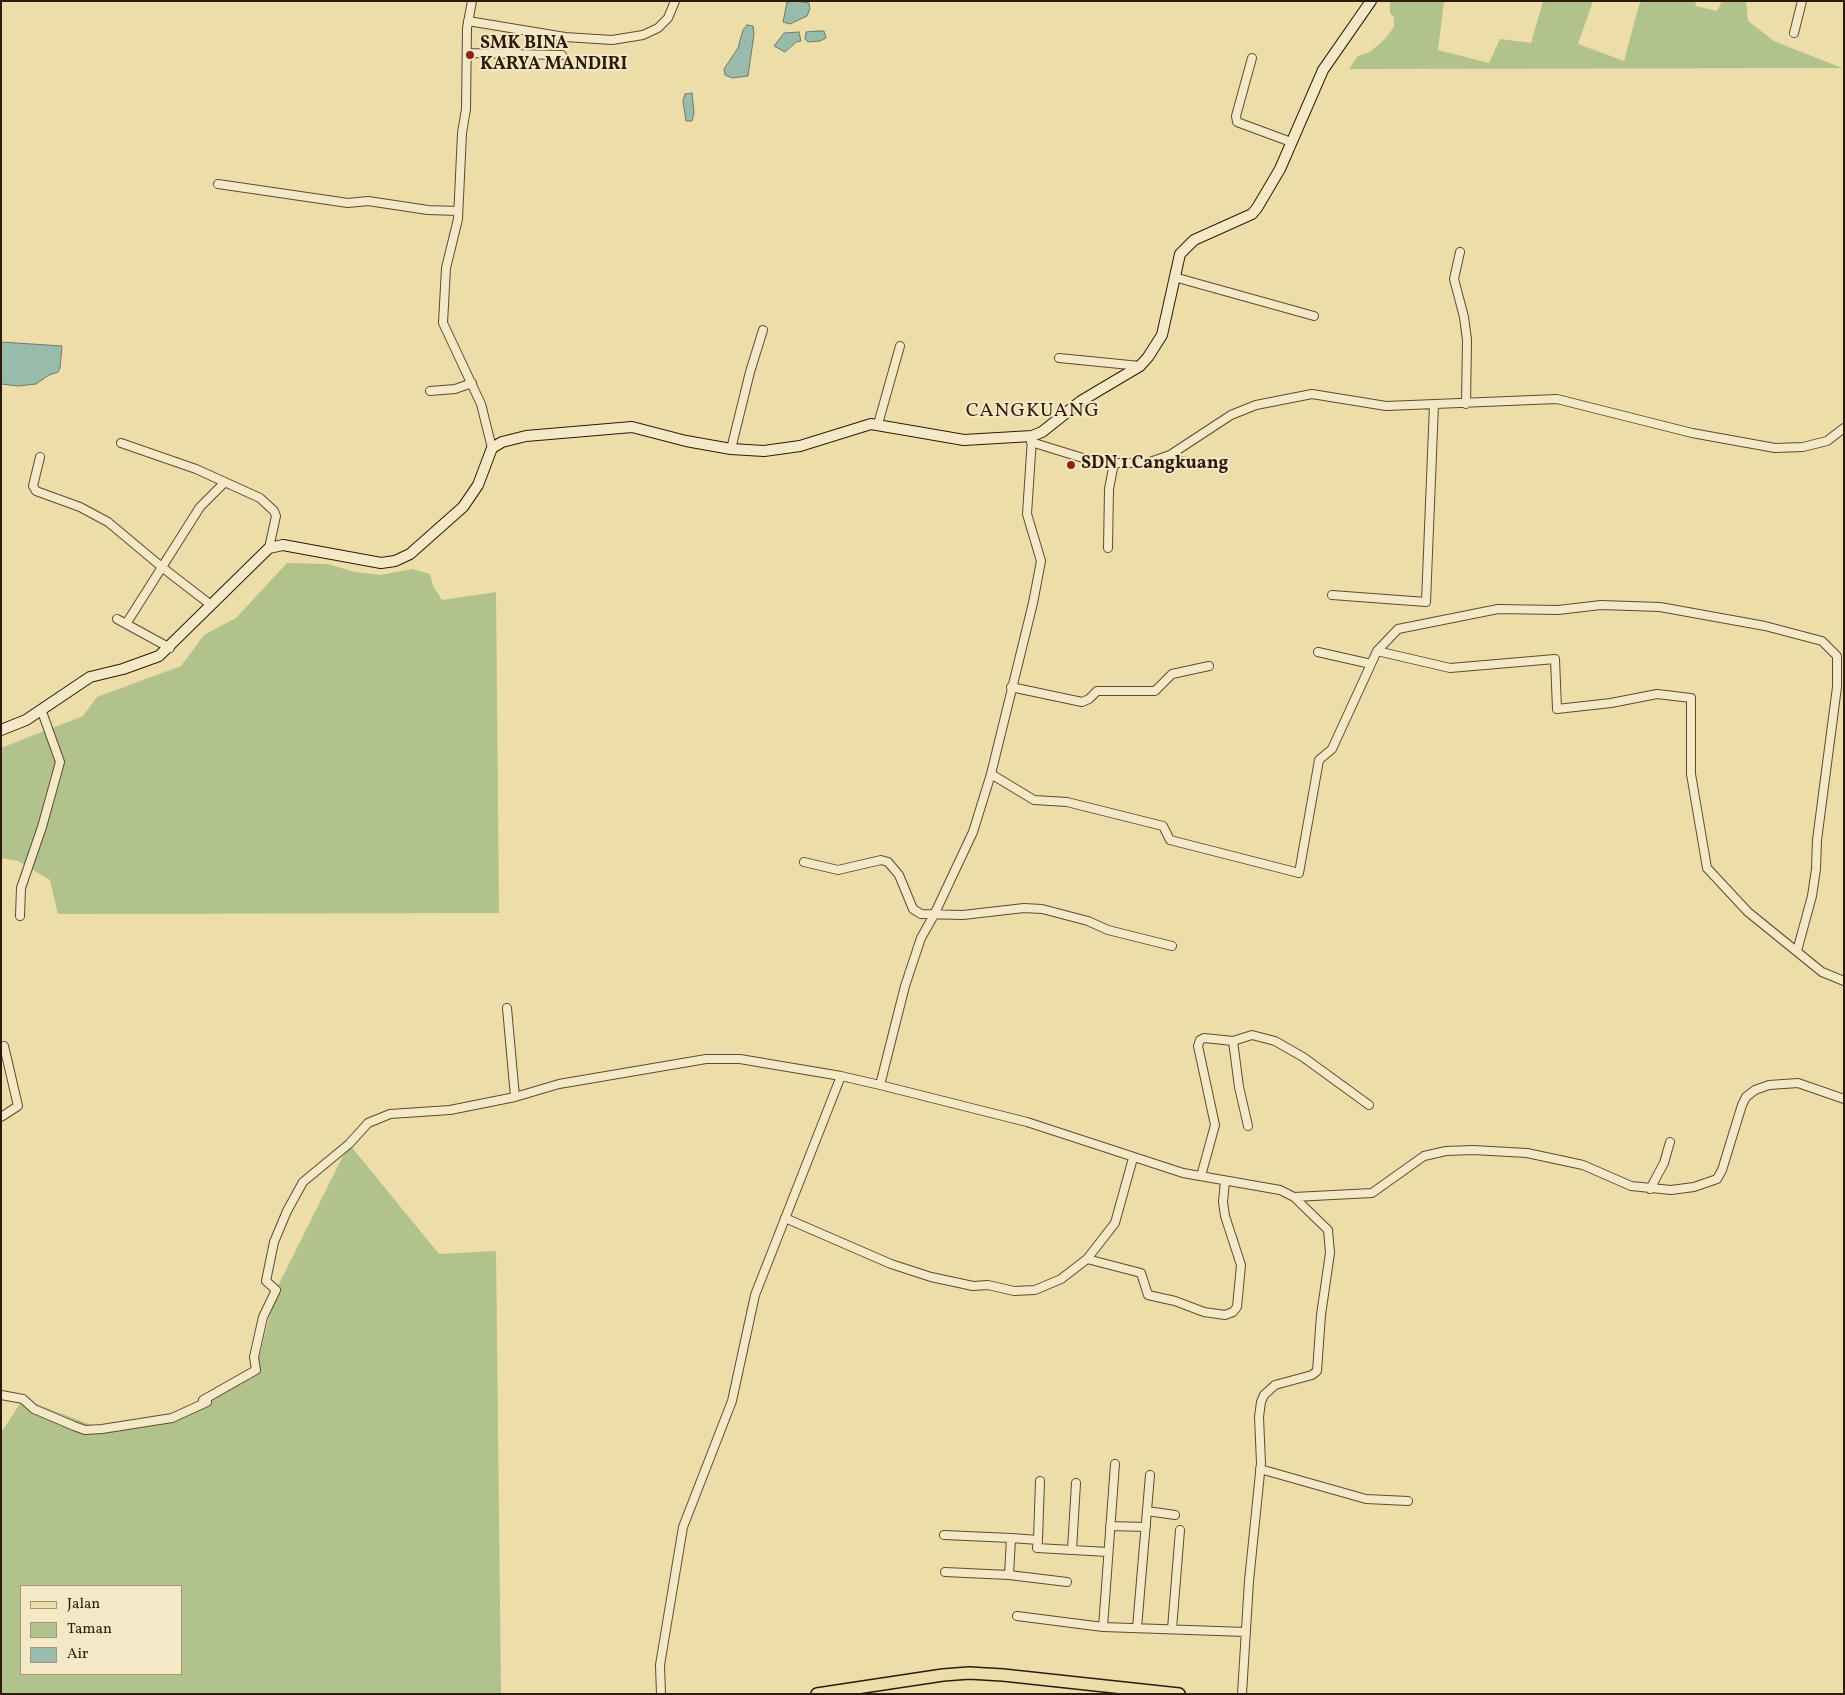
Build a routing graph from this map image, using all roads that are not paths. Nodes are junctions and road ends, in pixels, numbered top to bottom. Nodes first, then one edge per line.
1 (472, 1) edge
2 (675, 1) edge
3 (1371, 1) edge
4 (1802, 1) edge
5 (468, 21) junction
6 (1794, 32) dead end
7 (467, 54) junction
8 (562, 56) dead end
9 (1252, 58) dead end
10 (1291, 142) junction
11 (218, 184) dead end
12 (458, 210) junction
13 (1460, 252) dead end
14 (1174, 277) junction
15 (1314, 316) dead end
16 (763, 330) dead end
17 (900, 346) dead end
18 (1059, 358) dead end
19 (1140, 366) junction
20 (472, 383) junction
21 (430, 391) dead end
22 (1466, 404) junction
23 (1434, 405) junction
24 (878, 424) junction
25 (1844, 428) edge
26 (1032, 439) junction
27 (121, 443) dead end
28 (492, 448) junction
29 (731, 449) junction
30 (1170, 455) junction
31 (40, 457) dead end
32 (1114, 463) junction
33 (1210, 464) dead end
34 (225, 482) junction
35 (269, 548) junction
36 (1108, 548) dead end
37 (163, 568) junction
38 (1332, 595) dead end
39 (211, 604) junction
40 (117, 619) dead end
41 (126, 624) junction
42 (170, 648) junction
43 (1377, 651) junction
44 (1318, 652) dead end
45 (1371, 664) junction
46 (1210, 666) dead end
47 (1011, 687) junction
48 (41, 709) junction
49 (1, 730) edge
50 (991, 774) junction
51 (804, 862) dead end
52 (934, 915) junction
53 (20, 916) dead end
54 (1172, 946) dead end
55 (1797, 951) junction
56 (1844, 981) edge
57 (507, 1008) dead end
58 (1233, 1041) junction
59 (4, 1046) dead end
60 (841, 1076) junction
61 (880, 1085) junction
62 (515, 1097) junction
63 (1844, 1099) edge
64 (1369, 1105) dead end
65 (1, 1117) edge
66 (1248, 1126) dead end
67 (1670, 1142) dead end
68 (1133, 1158) junction
69 (1201, 1176) junction
70 (1225, 1181) junction
71 (1650, 1189) junction
72 (1294, 1197) junction
73 (785, 1218) junction
74 (1087, 1259) junction
75 (1, 1395) edge
76 (1115, 1464) dead end
77 (1260, 1469) junction
78 (1150, 1475) dead end
79 (1040, 1481) dead end
80 (1076, 1482) dead end
81 (1408, 1501) dead end
82 (1147, 1511) junction
83 (1175, 1515) dead end
84 (1110, 1526) junction
85 (1146, 1527) junction
86 (1180, 1530) dead end
87 (944, 1535) dead end
88 (1011, 1538) junction
89 (1038, 1540) junction
90 (1072, 1550) junction
91 (1108, 1552) junction
92 (945, 1572) dead end
93 (1009, 1575) junction
94 (1067, 1582) dead end
95 (1017, 1616) dead end
96 (1103, 1627) junction
97 (1137, 1628) junction
98 (1172, 1629) junction
99 (1246, 1632) junction
100 (875, 1689) edge
101 (1097, 1689) edge
102 (660, 1694) edge
103 (817, 1694) edge
104 (1180, 1694) edge
105 (1242, 1694) edge

1 - 5 street
2 - 5 street
3 - 10 street
4 - 6 street
5 - 7 street
7 - 8 street
7 - 12 street
9 - 10 street
10 - 14 street
11 - 12 street
12 - 20 street
13 - 22 street
14 - 15 street
14 - 19 street
16 - 29 street
17 - 24 street
18 - 19 street
19 - 26 street
20 - 21 street
20 - 28 street
22 - 23 street
22 - 25 street
23 - 30 street
23 - 38 street
24 - 26 street
24 - 29 street
26 - 32 street
26 - 47 street
27 - 34 street
28 - 29 street
28 - 35 street
30 - 32 street
30 - 33 street
31 - 37 street
32 - 36 street
34 - 35 street
34 - 37 street
35 - 39 street
37 - 39 street
37 - 41 street
39 - 42 street
40 - 41 street
41 - 42 street
42 - 48 street
43 - 45 street
43 - 55 street
43 - 55 street
44 - 45 street
45 - 50 street
46 - 47 street
47 - 50 street
48 - 49 street
48 - 53 street
50 - 52 street
51 - 52 street
52 - 54 street
52 - 61 street
55 - 56 street
57 - 62 street
58 - 64 street
58 - 66 street
58 - 69 street
59 - 65 street
60 - 61 street
60 - 62 street
60 - 73 street
61 - 68 street
62 - 75 street
63 - 71 street
67 - 71 street
68 - 69 street
68 - 74 street
69 - 70 street
70 - 72 street
70 - 74 street
71 - 72 street
72 - 77 street
73 - 74 street
73 - 102 street
76 - 84 street
77 - 81 street
77 - 99 street
78 - 82 street
79 - 89 street
80 - 90 street
82 - 83 street
82 - 85 street
84 - 85 street
84 - 91 street
85 - 97 street
86 - 98 street
87 - 88 street
88 - 89 street
88 - 93 street
89 - 90 street
90 - 91 street
91 - 96 street
92 - 93 street
93 - 94 street
95 - 96 street
96 - 97 street
97 - 98 street
98 - 99 street
99 - 105 street
100 - 101 main road
100 - 103 main road
101 - 104 main road

